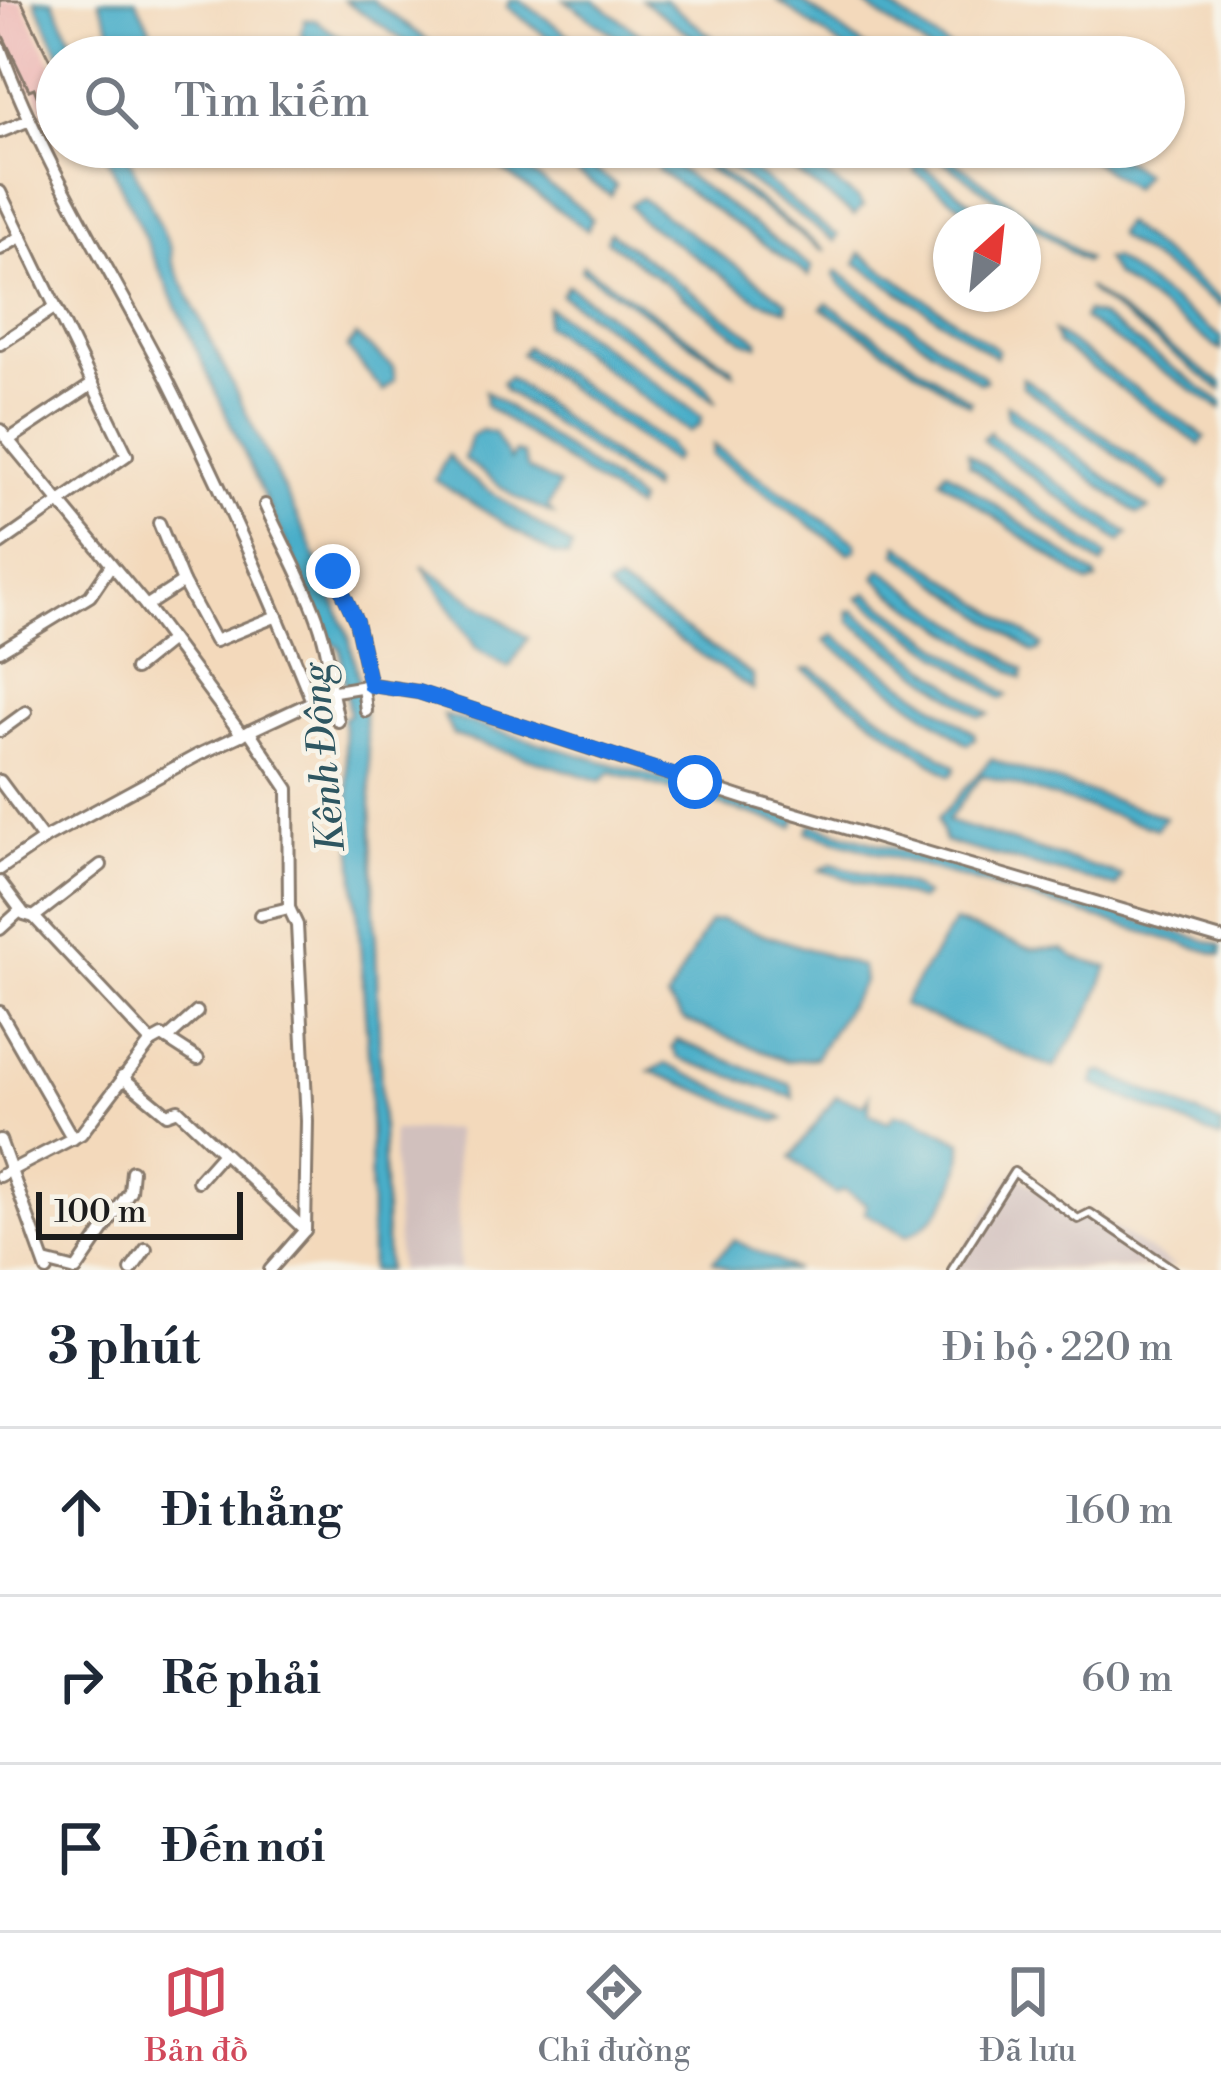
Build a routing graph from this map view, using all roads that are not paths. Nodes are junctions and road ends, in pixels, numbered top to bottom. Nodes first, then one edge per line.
1 (0, 48) edge
2 (27, 121) junction
3 (0, 132) edge
4 (36, 138) edge
5 (53, 168) edge
6 (0, 192) edge
7 (22, 236) junction
8 (0, 250) edge
9 (54, 308) junction
10 (0, 344) edge
11 (93, 383) junction
12 (5, 434) edge
13 (56, 501) junction
14 (265, 505) dead end
15 (159, 524) dead end
16 (0, 544) edge
17 (111, 565) junction
18 (333, 571) dead end
19 (183, 582) junction
20 (146, 606) junction
21 (277, 616) junction
22 (172, 640) junction
23 (0, 651) edge
24 (135, 669) dead end
25 (366, 686) junction
26 (332, 692) junction
27 (312, 701) junction
28 (366, 711) dead end
29 (26, 712) dead end
30 (338, 721) dead end
31 (0, 731) edge
32 (246, 733) junction
33 (0, 781) edge
34 (43, 839) junction
35 (100, 865) dead end
36 (0, 868) edge
37 (0, 881) edge
38 (290, 908) junction
39 (20, 910) junction
40 (260, 915) dead end
41 (34, 917) junction
42 (0, 929) edge
43 (1221, 939) edge
44 (0, 1012) edge
45 (197, 1012) dead end
46 (167, 1040) junction
47 (152, 1042) junction
48 (198, 1059) dead end
49 (122, 1077) junction
50 (74, 1139) junction
51 (0, 1140) edge
52 (221, 1154) junction
53 (132, 1171) dead end
54 (6, 1174) edge
55 (198, 1181) dead end
56 (305, 1230) junction
57 (146, 1249) dead end
58 (46, 1266) edge
59 (76, 1270) edge
60 (131, 1270) edge
61 (270, 1270) edge
62 (952, 1270) edge
63 (1174, 1270) edge

1 - 2 street
2 - 3 street
2 - 4 street
5 - 21 street
6 - 7 street
7 - 8 street
7 - 9 street
9 - 10 street
9 - 11 street
11 - 12 street
11 - 13 street
12 - 13 street
13 - 16 street
13 - 17 street
14 - 26 street
15 - 19 street
17 - 20 street
17 - 23 street
18 - 25 street
19 - 20 street
19 - 21 street
20 - 22 street
21 - 27 street
22 - 24 street
22 - 32 street
25 - 26 street
25 - 28 street
25 - 43 street
26 - 27 street
26 - 30 street
27 - 32 street
29 - 31 street
32 - 34 street
32 - 38 street
33 - 34 street
34 - 36 street
35 - 41 street
37 - 39 street
38 - 40 street
38 - 56 street
39 - 41 street
39 - 42 street
41 - 47 street
44 - 50 street
45 - 46 street
46 - 47 street
46 - 48 street
47 - 49 street
49 - 50 street
49 - 52 street
50 - 54 street
51 - 54 street
52 - 55 street
52 - 56 street
53 - 59 street
54 - 58 street
56 - 61 street
57 - 60 street
58 - 59 street
62 - 63 lane

